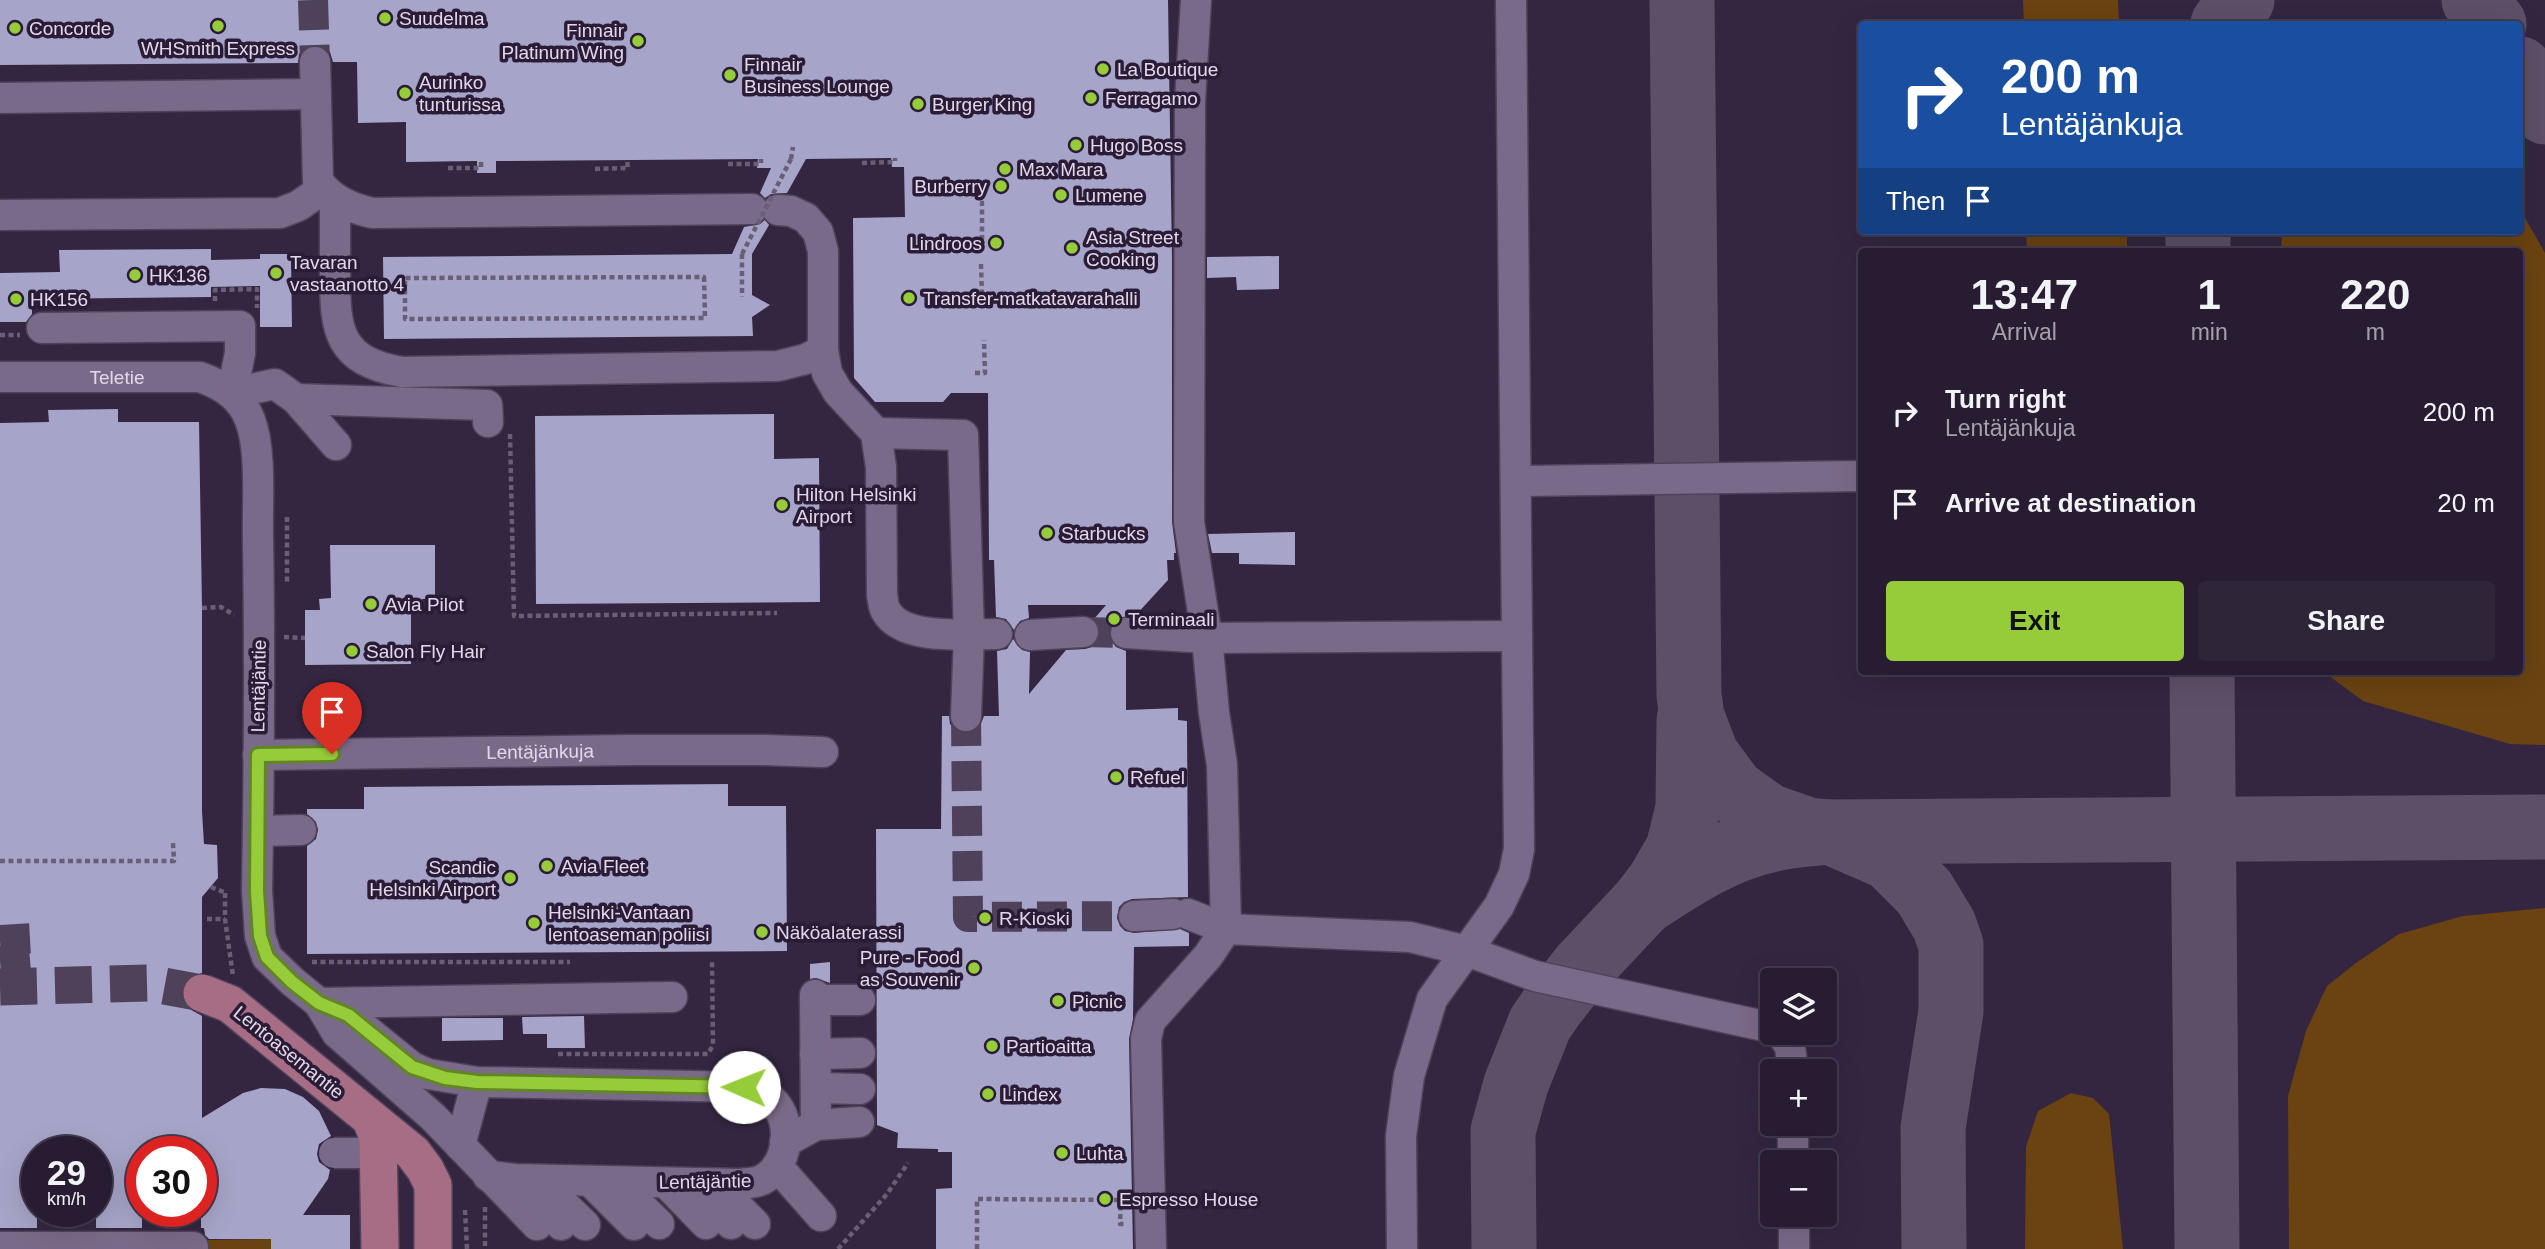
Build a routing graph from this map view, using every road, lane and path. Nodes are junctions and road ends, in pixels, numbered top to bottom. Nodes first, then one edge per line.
1 (1196, 0) edge
2 (1511, 0) edge
3 (315, 62) tunnel mouth
4 (315, 94) junction
5 (0, 98) edge
6 (793, 147) dead end
7 (895, 158) dead end
8 (761, 159) dead end
9 (628, 160) dead end
10 (481, 161) dead end
11 (862, 163) dead end
12 (728, 164) dead end
13 (448, 168) dead end
14 (595, 169) dead end
15 (329, 193) junction
16 (986, 203) dead end
17 (0, 215) edge
18 (982, 240) dead end
19 (981, 264) dead end
20 (704, 277) joint
21 (982, 296) dead end
22 (742, 297) dead end
23 (42, 328) dead end
24 (984, 341) dead end
25 (823, 350) junction
26 (975, 373) dead end
27 (0, 377) edge
28 (232, 393) junction
29 (296, 398) junction
30 (499, 423) joint
31 (876, 433) junction
32 (336, 445) dead end
33 (1858, 476) edge
34 (1516, 481) junction
35 (777, 612) dead end
36 (1083, 632) tunnel mouth
37 (1126, 633) tunnel mouth
38 (983, 634) junction
39 (1030, 635) dead end
40 (1517, 636) junction
41 (283, 637) dead end
42 (305, 638) dead end
43 (1207, 638) junction
44 (966, 716) tunnel mouth
45 (823, 752) dead end
46 (258, 755) junction
47 (302, 830) dead end
48 (258, 831) junction
49 (173, 844) dead end
50 (0, 861) edge
51 (211, 887) dead end
52 (225, 893) dead end
53 (1133, 916) tunnel mouth
54 (207, 919) dead end
55 (225, 919) dead end
56 (1226, 929) junction
57 (1467, 951) junction
58 (712, 961) dead end
59 (305, 962) dead end
60 (570, 962) dead end
61 (202, 993) tunnel mouth
62 (672, 997) dead end
63 (319, 1003) junction
64 (1760, 1025) edge
65 (551, 1054) dead end
66 (816, 1055) junction
67 (859, 1062) junction
68 (477, 1082) junction
69 (385, 1139) junction
70 (460, 1145) junction
71 (334, 1153) dead end
72 (908, 1163) dead end
73 (649, 1177) junction
74 (1121, 1200) junction
75 (1129, 1200) dead end
76 (682, 1224) junction
77 (1121, 1224) dead end
78 (1794, 1227) edge
79 (0, 1247) edge
80 (193, 1247) dead end
81 (380, 1249) edge
82 (433, 1249) edge
83 (838, 1249) edge
84 (977, 1249) edge
85 (1152, 1249) edge
86 (1402, 1249) edge
87 (1794, 1249) edge

1 - 43 street
2 - 34 street
3 - 4 street
4 - 5 street
4 - 15 street
6 - 22 path, bridge
7 - 11 path
8 - 12 path
9 - 14 path
10 - 13 path
15 - 17 street
15 - 25 street
15 - 25 street
16 - 18 path
19 - 21 path
20 - 20 path
23 - 28 street
24 - 26 path
25 - 31 street
27 - 28 street, Teletie
28 - 29 street
28 - 46 street, Lentäjäntie
29 - 30 street
29 - 32 street
30 - 35 path
31 - 38 street
31 - 38 street
33 - 34 street
34 - 40 street
36 - 39 street
37 - 43 street
38 - 44 street
40 - 43 street
40 - 57 street
41 - 42 path
43 - 56 street
45 - 46 street, Lentäjänkuja
46 - 48 street, Lentäjäntie
47 - 48 street
48 - 63 street, Lentäjäntie
49 - 50 path
51 - 52 path
53 - 56 street
54 - 55 path
56 - 57 street
56 - 85 street
57 - 64 street
57 - 86 street
58 - 65 path
59 - 60 path
61 - 69 main road, Lentoasemantie, bridge
62 - 63 street
63 - 68 street, Lentäjäntie
63 - 70 street, Lentäjäntie
66 - 67 street
66 - 67 street
66 - 67 street
66 - 73 street
68 - 70 street
68 - 73 street, Lentäjäntie
69 - 71 street, bridge
69 - 81 main road, bridge
69 - 82 main road, Lentoasemantie, bridge
70 - 73 street, Lentäjäntie
72 - 83 path
73 - 76 street
73 - 76 street
73 - 76 street
73 - 76 street
73 - 76 street
73 - 76 street
73 - 76 street
74 - 75 path
74 - 77 path
74 - 84 path
78 - 87 street
79 - 80 street

